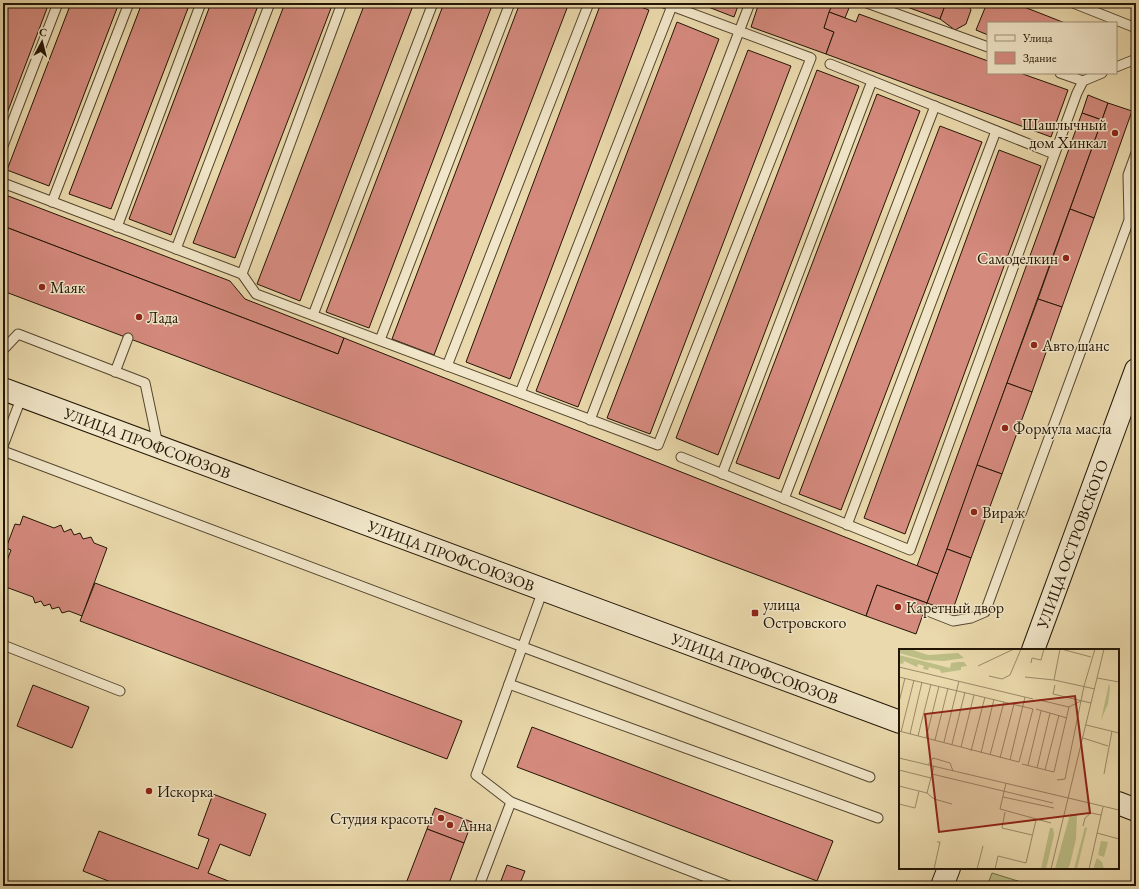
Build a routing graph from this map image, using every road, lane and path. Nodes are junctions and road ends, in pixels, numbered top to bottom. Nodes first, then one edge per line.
1 (58, 3) edge
2 (129, 3) edge
3 (201, 3) edge
4 (270, 3) edge
5 (342, 3) edge
6 (433, 3) edge
7 (510, 3) edge
8 (589, 3) edge
9 (750, 3) edge
10 (867, 3) edge
11 (1073, 3) edge
12 (668, 5) edge
13 (1136, 28) edge
14 (739, 32) junction
15 (987, 47) edge
16 (1136, 59) edge
17 (830, 64) dead end
18 (1117, 67) edge
19 (1063, 74) edge
20 (1100, 74) edge
21 (872, 81) junction
22 (1083, 81) junction
23 (935, 106) junction
24 (996, 131) junction
25 (3, 146) edge
26 (1136, 153) edge
27 (1054, 154) junction
28 (3, 183) edge
29 (52, 202) junction
30 (117, 226) junction
31 (176, 249) junction
32 (242, 274) junction
33 (313, 315) junction
34 (128, 338) dead end
35 (380, 340) junction
36 (3, 350) edge
37 (447, 366) junction
38 (1136, 370) edge
39 (116, 372) junction
40 (13, 392) edge
41 (520, 393) junction
42 (590, 420) junction
43 (3, 446) edge
44 (158, 446) junction
45 (3, 451) edge
46 (681, 457) dead end
47 (722, 474) junction
48 (784, 499) junction
49 (847, 525) junction
50 (543, 588) junction
51 (924, 610) dead end
52 (3, 645) edge
53 (523, 648) junction
54 (1033, 649) edge
55 (509, 684) junction
56 (120, 692) dead end
57 (899, 722) edge
58 (870, 777) dead end
59 (511, 802) junction
60 (1119, 803) edge
61 (1136, 810) edge
62 (878, 818) dead end
63 (949, 869) edge
64 (479, 886) edge
65 (729, 886) edge
66 (942, 886) edge

1 - 25 lane
2 - 29 lane
3 - 30 lane
4 - 31 lane
5 - 32 lane
6 - 33 lane
7 - 35 lane
8 - 37 lane
9 - 14 lane
10 - 15 lane
11 - 13 lane
12 - 14 lane
12 - 41 lane
14 - 42 lane
14 - 42 lane
16 - 18 lane
17 - 21 lane
19 - 22 lane
20 - 22 lane
21 - 23 lane
21 - 47 lane
22 - 27 lane
23 - 24 lane
23 - 48 lane
24 - 27 lane
24 - 49 lane
26 - 51 lane
27 - 49 lane
28 - 29 lane
29 - 30 lane
30 - 31 lane
31 - 32 lane
32 - 33 lane
33 - 35 lane
34 - 39 lane
35 - 37 lane
36 - 39 lane
37 - 41 lane
38 - 54 main road, УЛИЦА ОСТРОВСКОГО
39 - 44 lane
40 - 43 lane
40 - 44 main road, УЛИЦА ПРОФСОЮЗОВ
41 - 42 lane
44 - 50 main road, УЛИЦА ПРОФСОЮЗОВ
45 - 53 lane
46 - 47 lane
47 - 48 lane
48 - 49 lane
50 - 53 lane
50 - 57 main road, УЛИЦА ПРОФСОЮЗОВ
52 - 56 lane
53 - 55 lane
53 - 58 lane
55 - 59 lane
55 - 62 lane
59 - 64 lane
59 - 65 lane
60 - 61 main road
63 - 66 main road

